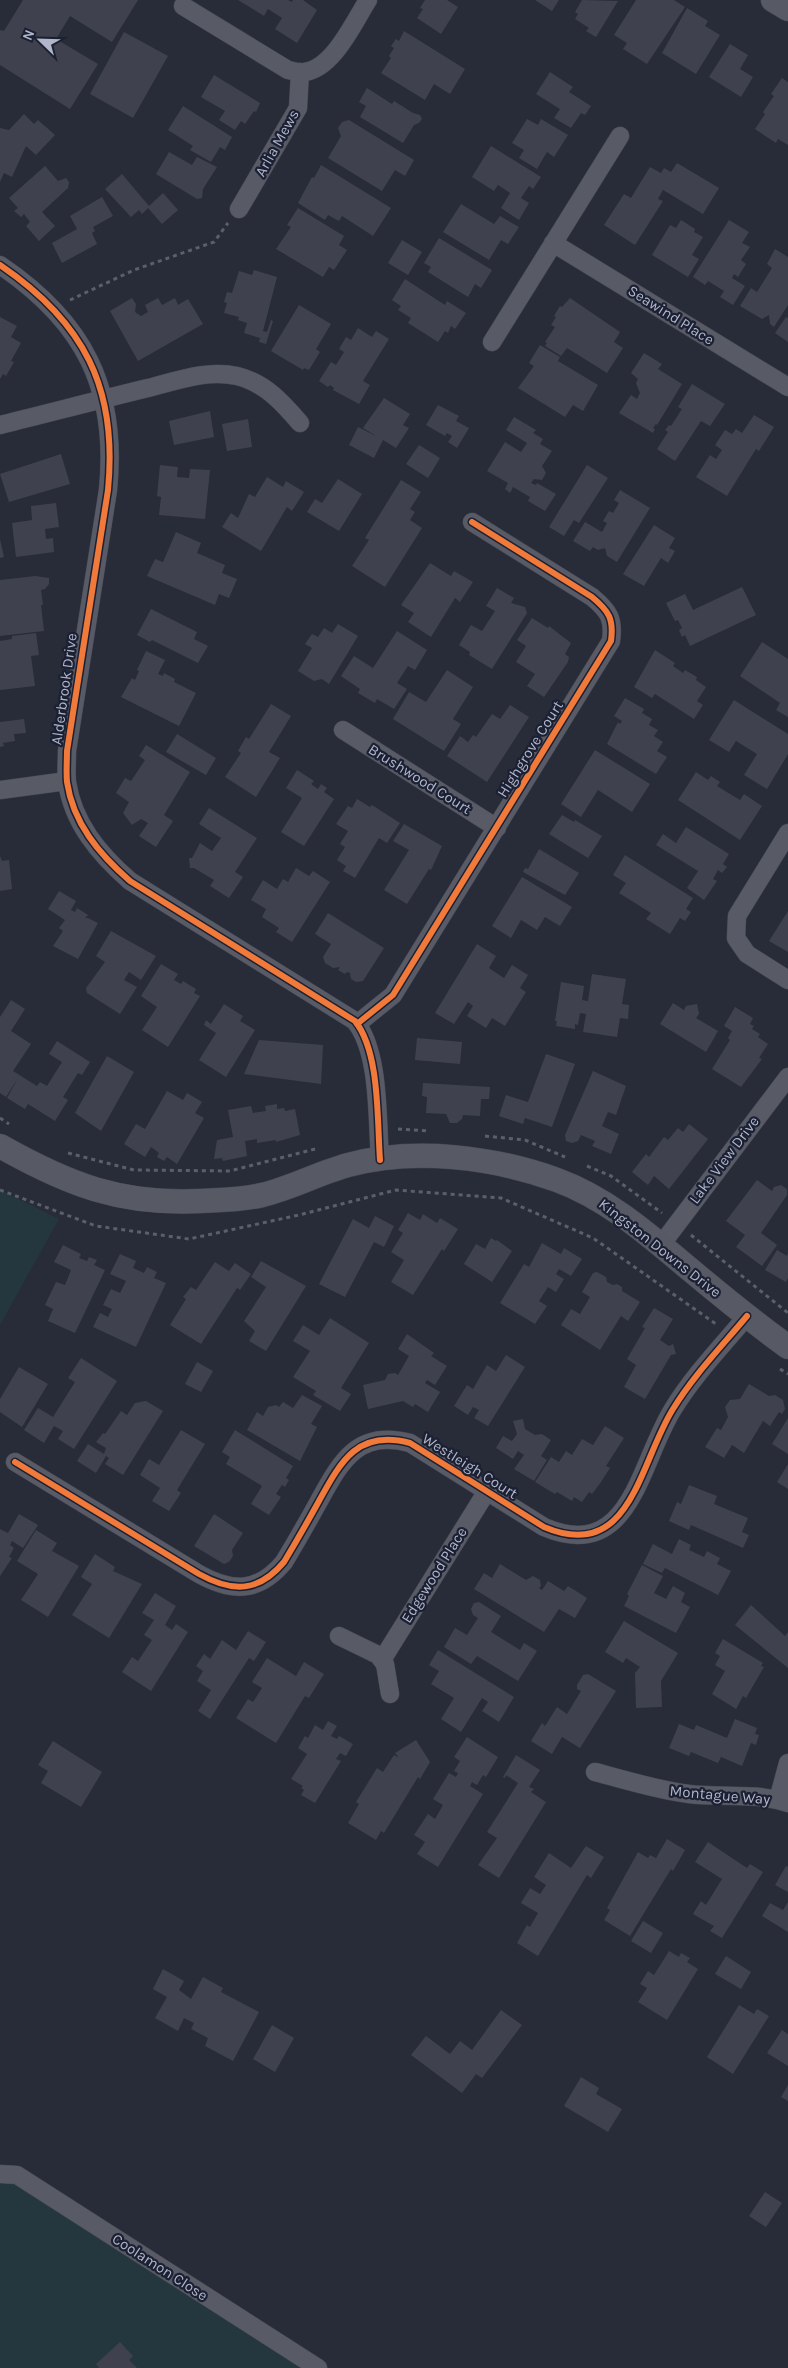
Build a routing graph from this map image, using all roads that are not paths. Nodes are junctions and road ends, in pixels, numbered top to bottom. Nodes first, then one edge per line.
1 (368, 0) edge
2 (773, 0) edge
3 (182, 6) dead end
4 (788, 9) edge
5 (300, 72) junction
6 (620, 136) dead end
7 (239, 209) road end
8 (553, 243) junction
9 (0, 265) edge
10 (492, 342) dead end
11 (788, 387) edge
12 (103, 398) junction
13 (300, 423) dead end
14 (0, 426) edge
15 (472, 522) dead end
16 (343, 730) dead end
17 (67, 782) junction
18 (0, 790) edge
19 (497, 828) junction
20 (788, 833) edge
21 (788, 980) edge
22 (357, 1024) junction
23 (788, 1076) edge
24 (0, 1146) edge
25 (380, 1160) junction
26 (661, 1245) junction
27 (746, 1316) junction
28 (780, 1355) edge
29 (15, 1462) dead end
30 (486, 1491) junction
31 (339, 1636) dead end
32 (382, 1660) junction
33 (390, 1694) dead end
34 (788, 1763) edge
35 (594, 1772) dead end
36 (783, 1802) edge
37 (0, 2174) edge
38 (318, 2368) edge

1 - 5 street
2 - 4 street
3 - 5 street
5 - 7 street, Arlia Mews
6 - 8 street
8 - 10 street
8 - 11 street, Seawind Place
9 - 12 street, Alderbrook Drive
12 - 13 street
12 - 14 street
12 - 17 street, Alderbrook Drive
15 - 19 street, Highgrove Court
16 - 19 street, Brushwood Court
17 - 18 street
17 - 22 street, Alderbrook Drive
19 - 22 street, Highgrove Court
20 - 21 street
22 - 25 street
23 - 26 street, Lake View Drive
24 - 25 street, Kingston Downs Drive
25 - 26 street, Kingston Downs Drive
26 - 27 street, Kingston Downs Drive
27 - 28 street, Kingston Downs Drive
27 - 30 street, Westleigh Court
29 - 30 street, Westleigh Court
30 - 32 street, Edgewood Place
31 - 32 street
32 - 33 street
34 - 36 street
35 - 36 street, Montague Way
37 - 38 street, Coolamon Close

